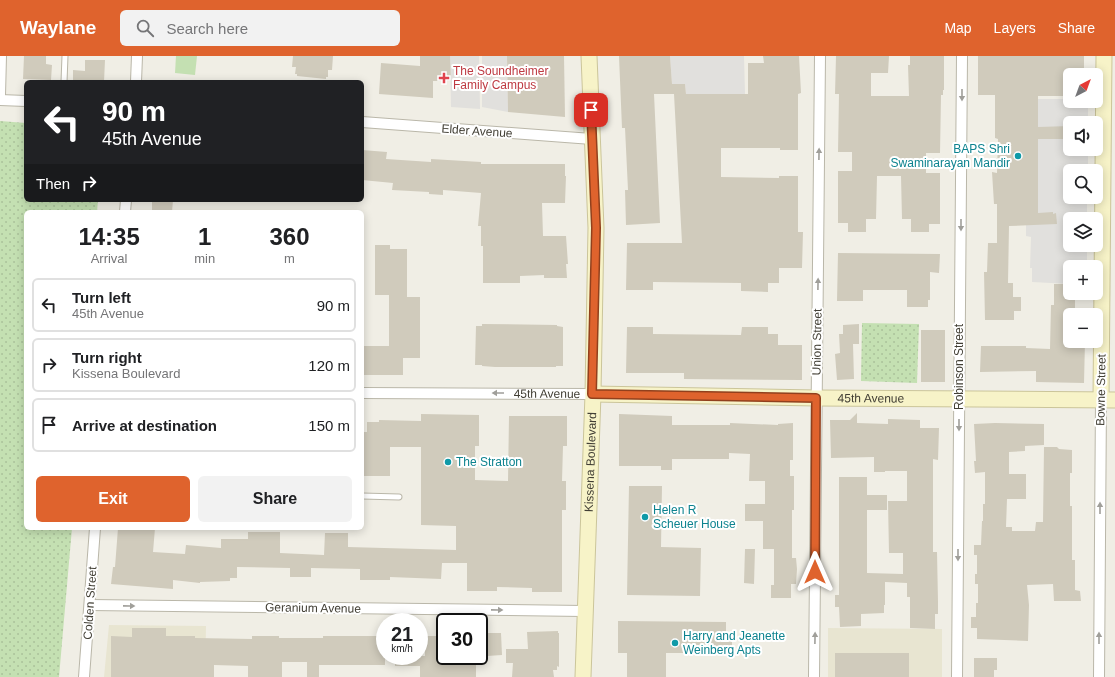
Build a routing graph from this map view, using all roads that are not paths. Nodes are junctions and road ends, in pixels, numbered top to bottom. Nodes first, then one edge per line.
1 (1, 56) edge
2 (65, 56) edge
3 (137, 56) edge
4 (589, 56) edge
5 (820, 56) edge
6 (962, 56) edge
7 (1104, 56) edge
8 (64, 80) edge
9 (136, 80) edge
10 (0, 95) edge
11 (0, 100) edge
12 (24, 100) edge
13 (364, 122) edge
14 (592, 140) junction
15 (364, 393) edge
16 (592, 394) junction
17 (816, 398) junction
18 (959, 399) junction
19 (1108, 400) edge
20 (364, 496) edge
21 (399, 497) dead end
22 (95, 530) edge
23 (90, 605) junction
24 (584, 611) junction
25 (84, 677) edge
26 (583, 677) edge
27 (814, 677) edge
28 (957, 677) edge
29 (1099, 677) edge

1 - 10 street
2 - 8 lane
3 - 9 street
4 - 14 street, Kissena Boulevard
17 -> 5 street, Union Street
6 -> 18 street, Robinson Street
7 - 19 street, Bowne Street
11 - 12 street
13 - 14 street, Elder Avenue
14 - 16 street, Kissena Boulevard
16 -> 15 street, 45th Avenue
16 - 17 street, 45th Avenue
16 - 24 street, Kissena Boulevard
17 - 18 street, 45th Avenue
27 -> 17 street, Union Street
18 - 19 street, 45th Avenue
18 -> 28 street, Robinson Street
29 -> 19 street, Bowne Street
20 - 21 lane
22 - 23 street, Colden Street
23 -> 24 street, Geranium Avenue
23 - 25 street, Colden Street
24 - 26 street, Kissena Boulevard

